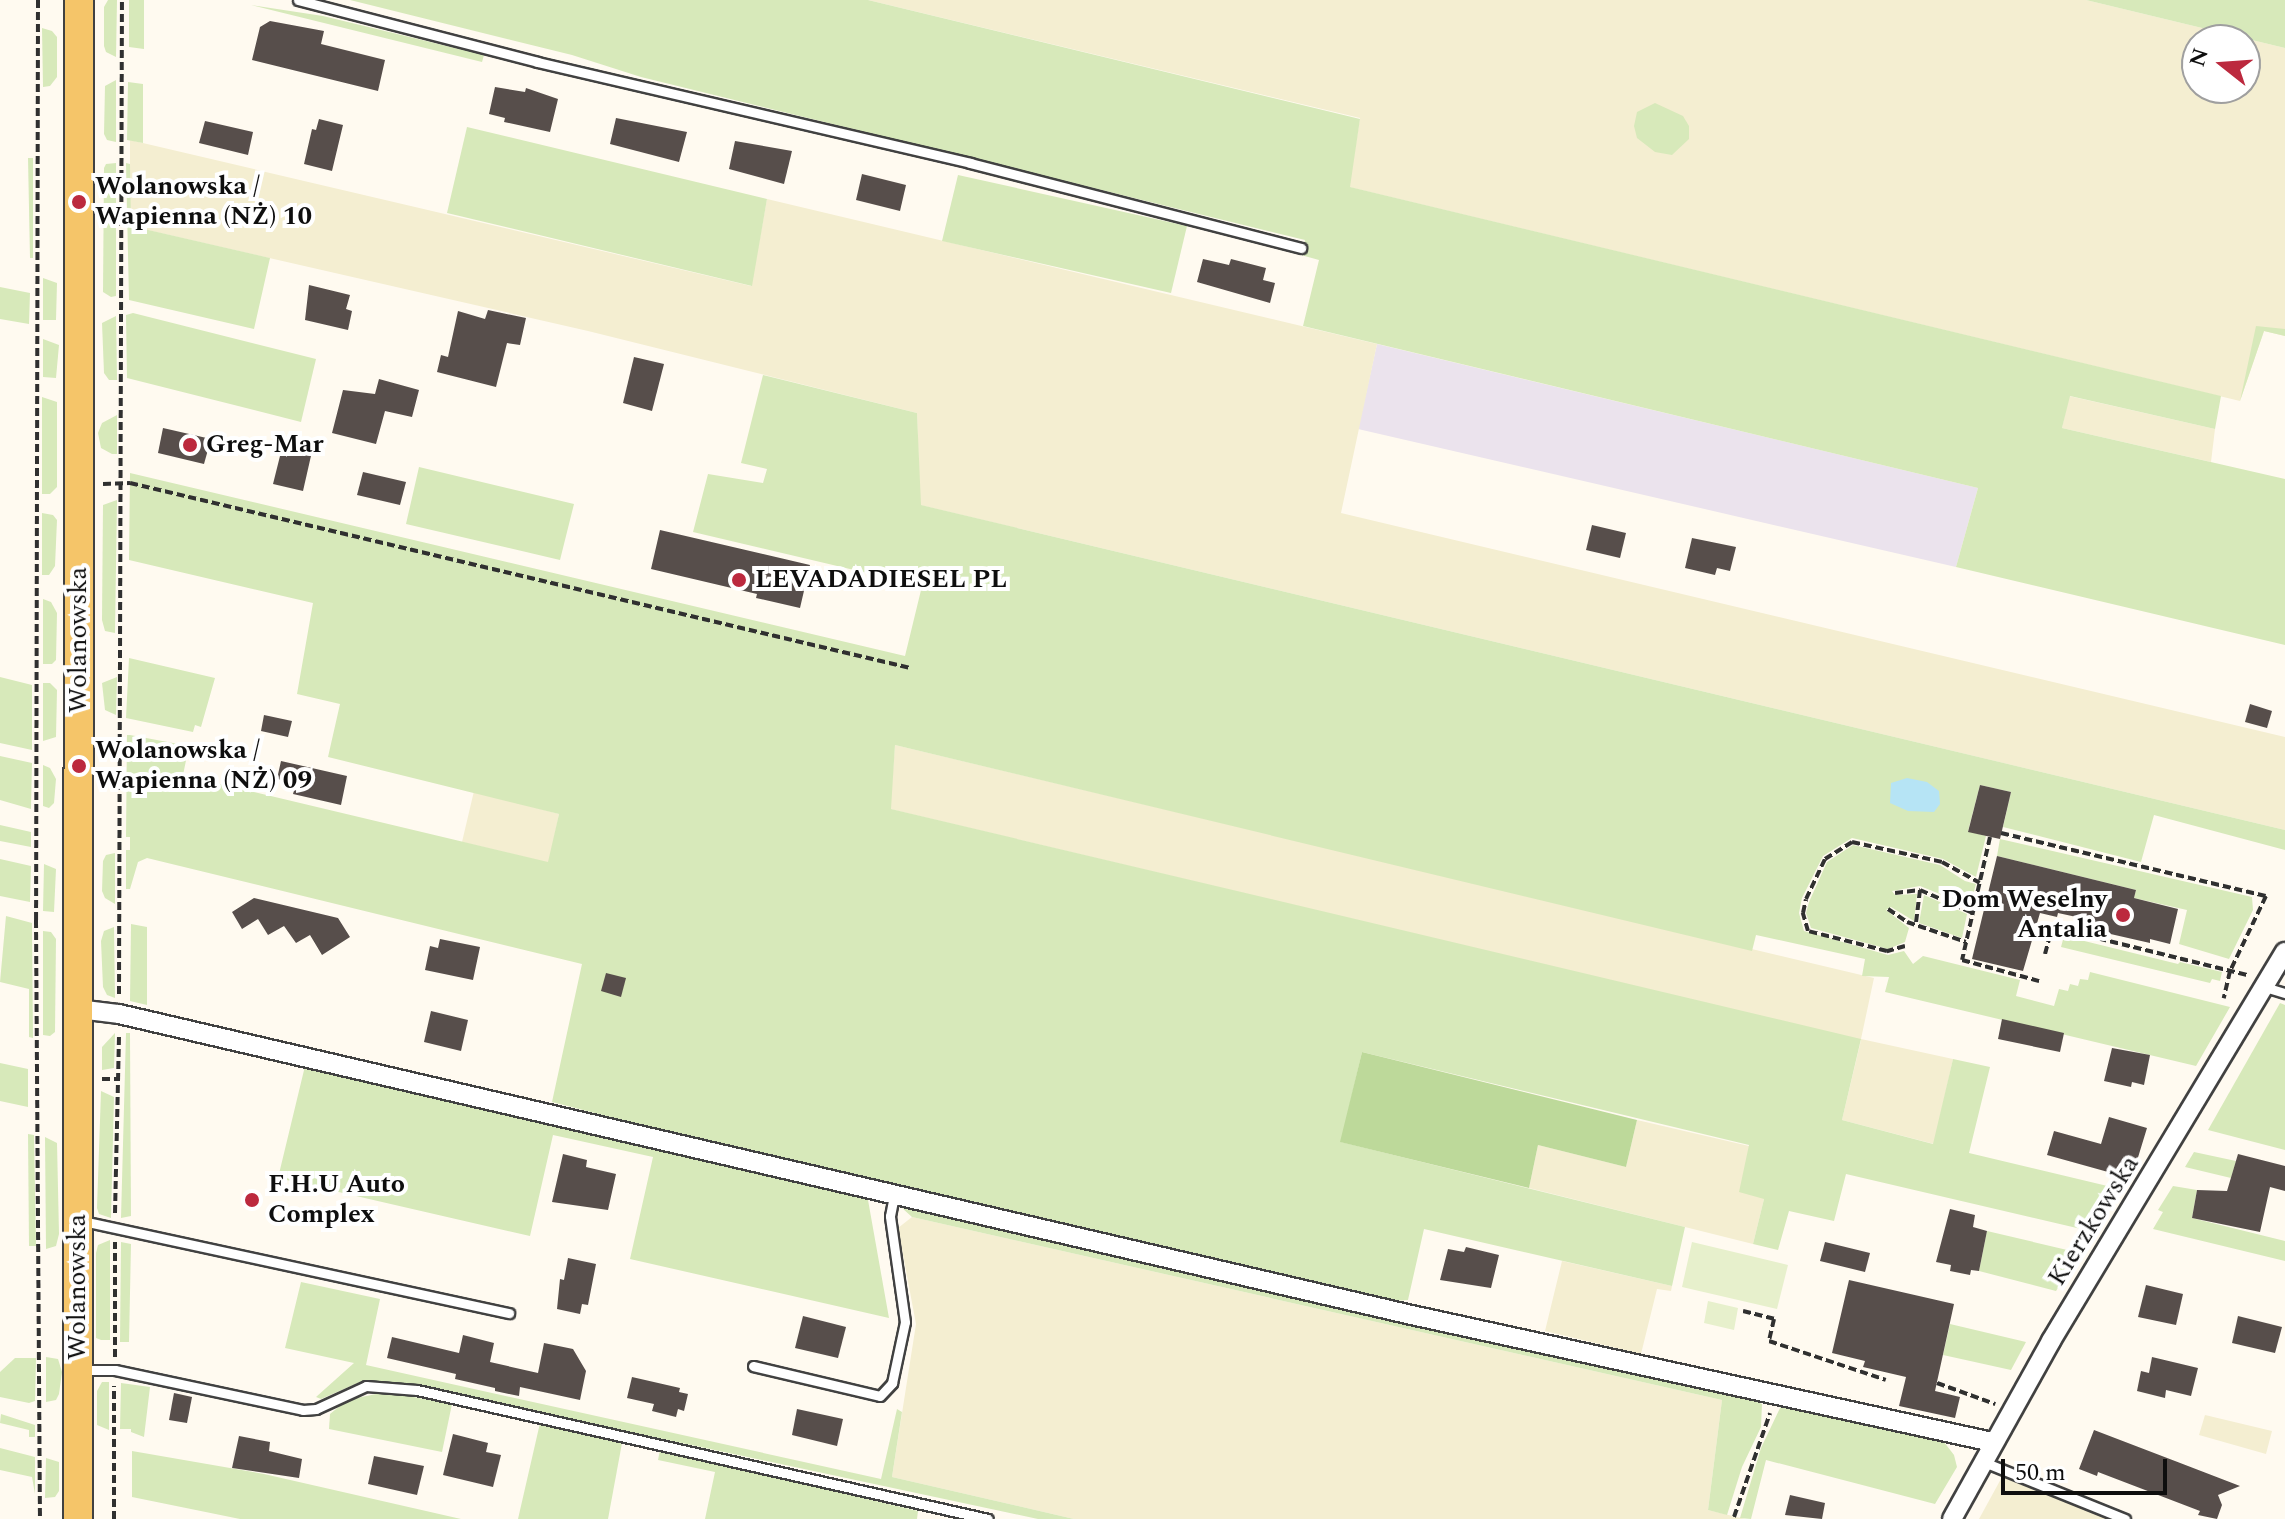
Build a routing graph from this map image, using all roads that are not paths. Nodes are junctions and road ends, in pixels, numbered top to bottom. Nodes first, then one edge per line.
1 (79, 0) edge
2 (298, 0) edge
3 (1301, 248) dead end
4 (2285, 952) edge
5 (2265, 987) junction
6 (2285, 993) edge
7 (78, 1009) junction
8 (894, 1195) junction
9 (78, 1219) junction
10 (509, 1313) dead end
11 (753, 1366) dead end
12 (79, 1370) junction
13 (1992, 1442) junction
14 (1981, 1461) junction
15 (78, 1519) edge
16 (988, 1519) edge
17 (1952, 1519) edge
18 (2125, 1519) edge

1 - 7 main road, Wolanowska
2 - 3 lane
4 - 5 street, Kierzkowska
5 - 6 lane
5 - 13 street, Kierzkowska
7 - 8 street
7 - 9 main road, Wolanowska
8 - 11 lane
8 - 13 street
9 - 10 lane
9 - 12 main road, Wolanowska
12 - 15 main road, Wolanowska
12 - 16 lane
13 - 14 street, Kierzkowska
14 - 17 street, Kierzkowska
14 - 18 lane

